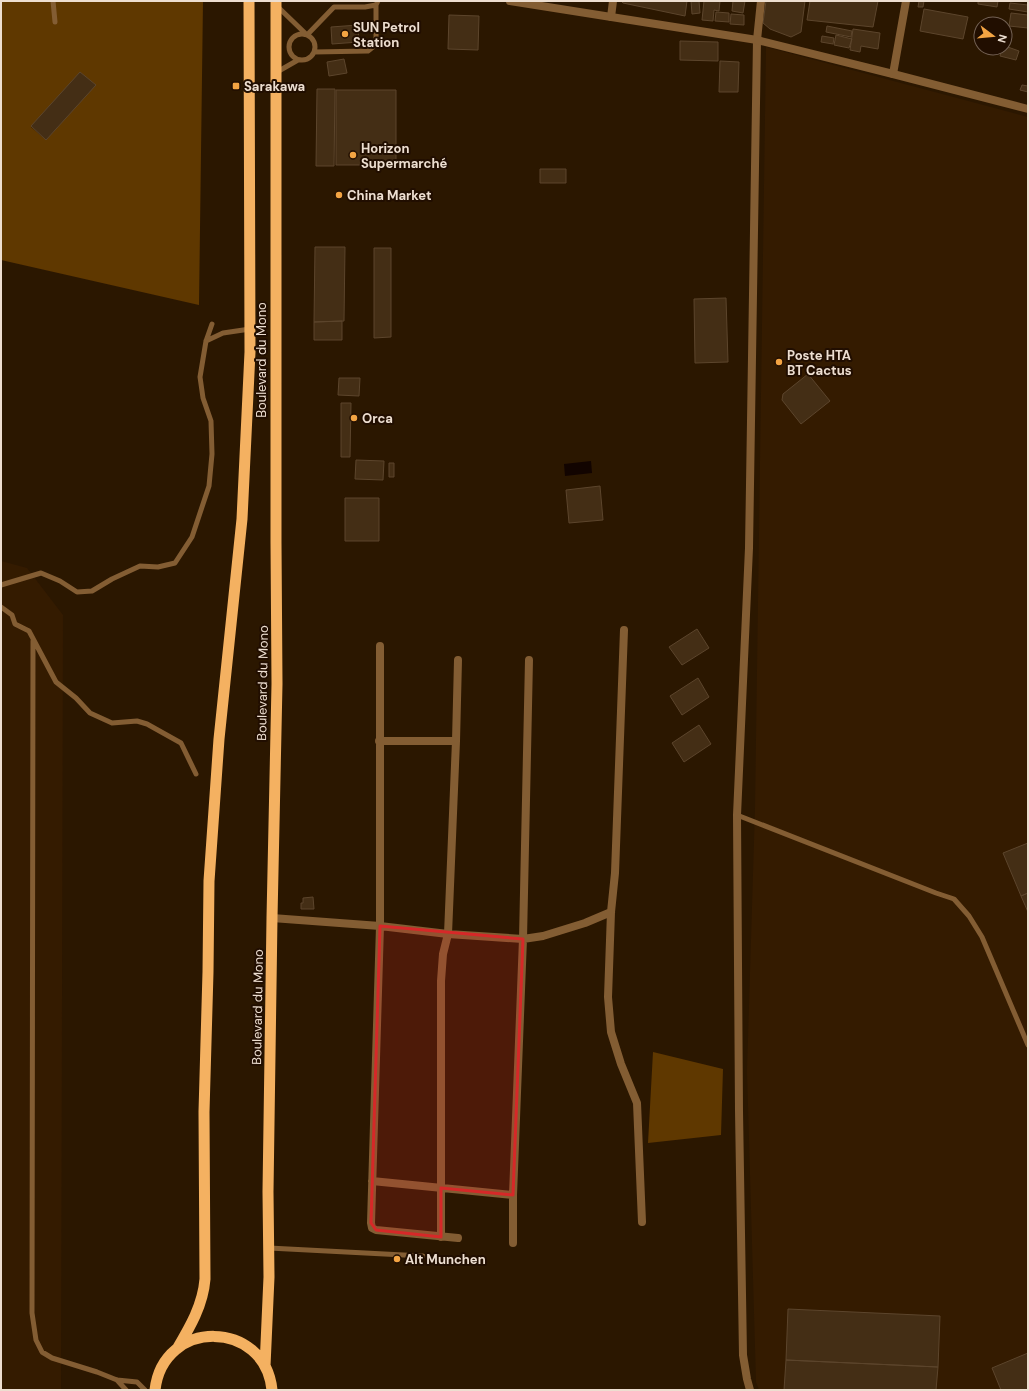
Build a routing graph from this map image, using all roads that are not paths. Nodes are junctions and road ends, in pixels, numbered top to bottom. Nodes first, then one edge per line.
1 (53, 1) edge
2 (249, 1) edge
3 (334, 1) edge
4 (510, 1) edge
5 (613, 1) edge
6 (761, 1) edge
7 (906, 1) edge
8 (276, 3) edge
9 (377, 3) edge
10 (334, 7) junction
11 (611, 17) junction
12 (55, 22) dead end
13 (307, 35) junction
14 (757, 40) junction
15 (314, 52) junction
16 (298, 60) junction
17 (275, 74) junction
18 (893, 74) junction
19 (1028, 109) edge
20 (212, 324) dead end
21 (250, 329) junction
22 (206, 341) junction
23 (1, 585) edge
24 (1, 607) edge
25 (624, 630) dead end
26 (33, 641) junction
27 (380, 646) dead end
28 (458, 660) dead end
29 (529, 660) dead end
30 (379, 741) junction
31 (456, 741) junction
32 (196, 774) dead end
33 (737, 815) junction
34 (611, 912) junction
35 (272, 918) junction
36 (380, 926) junction
37 (448, 934) junction
38 (523, 939) junction
39 (1028, 1046) edge
40 (372, 1181) junction
41 (441, 1188) junction
42 (513, 1195) junction
43 (642, 1222) dead end
44 (441, 1236) junction
45 (458, 1238) dead end
46 (513, 1243) dead end
47 (269, 1248) junction
48 (423, 1256) dead end
49 (177, 1349) junction
50 (265, 1366) junction
51 (117, 1380) junction
52 (126, 1390) edge
53 (145, 1390) edge
54 (155, 1390) edge
55 (272, 1390) edge
56 (750, 1390) edge

1 - 12 lane
2 - 21 highway, Boulevard du Mono
3 - 10 lane
4 - 11 street
5 - 11 street
6 - 14 street
7 - 18 street
8 - 13 lane
8 - 17 highway, Boulevard du Mono
9 - 10 lane
9 - 15 lane
10 - 13 lane
11 - 14 street
13 - 15 lane
13 - 16 lane
14 - 18 street
14 - 33 street
15 - 16 lane
16 - 17 lane
17 - 35 highway, Boulevard du Mono
18 - 19 street
20 - 22 lane
21 - 22 lane
21 - 49 highway, Boulevard du Mono
22 - 23 lane
24 - 26 lane
25 - 34 street
26 - 32 lane
26 - 51 lane
27 - 30 street
28 - 31 street
29 - 38 street
30 - 31 street
30 - 36 street
31 - 37 street
33 - 39 lane
33 - 56 street
34 - 38 street
34 - 43 street
35 - 36 street
35 - 47 highway, Boulevard du Mono
36 - 37 street
36 - 40 street
37 - 38 street
37 - 41 street
38 - 42 street
40 - 41 street
40 - 44 street
41 - 42 street
41 - 44 street
42 - 46 street
44 - 45 street
47 - 48 lane
47 - 50 highway, Boulevard du Mono
49 - 50 highway
49 - 54 highway
50 - 55 highway
51 - 52 lane
51 - 53 lane

